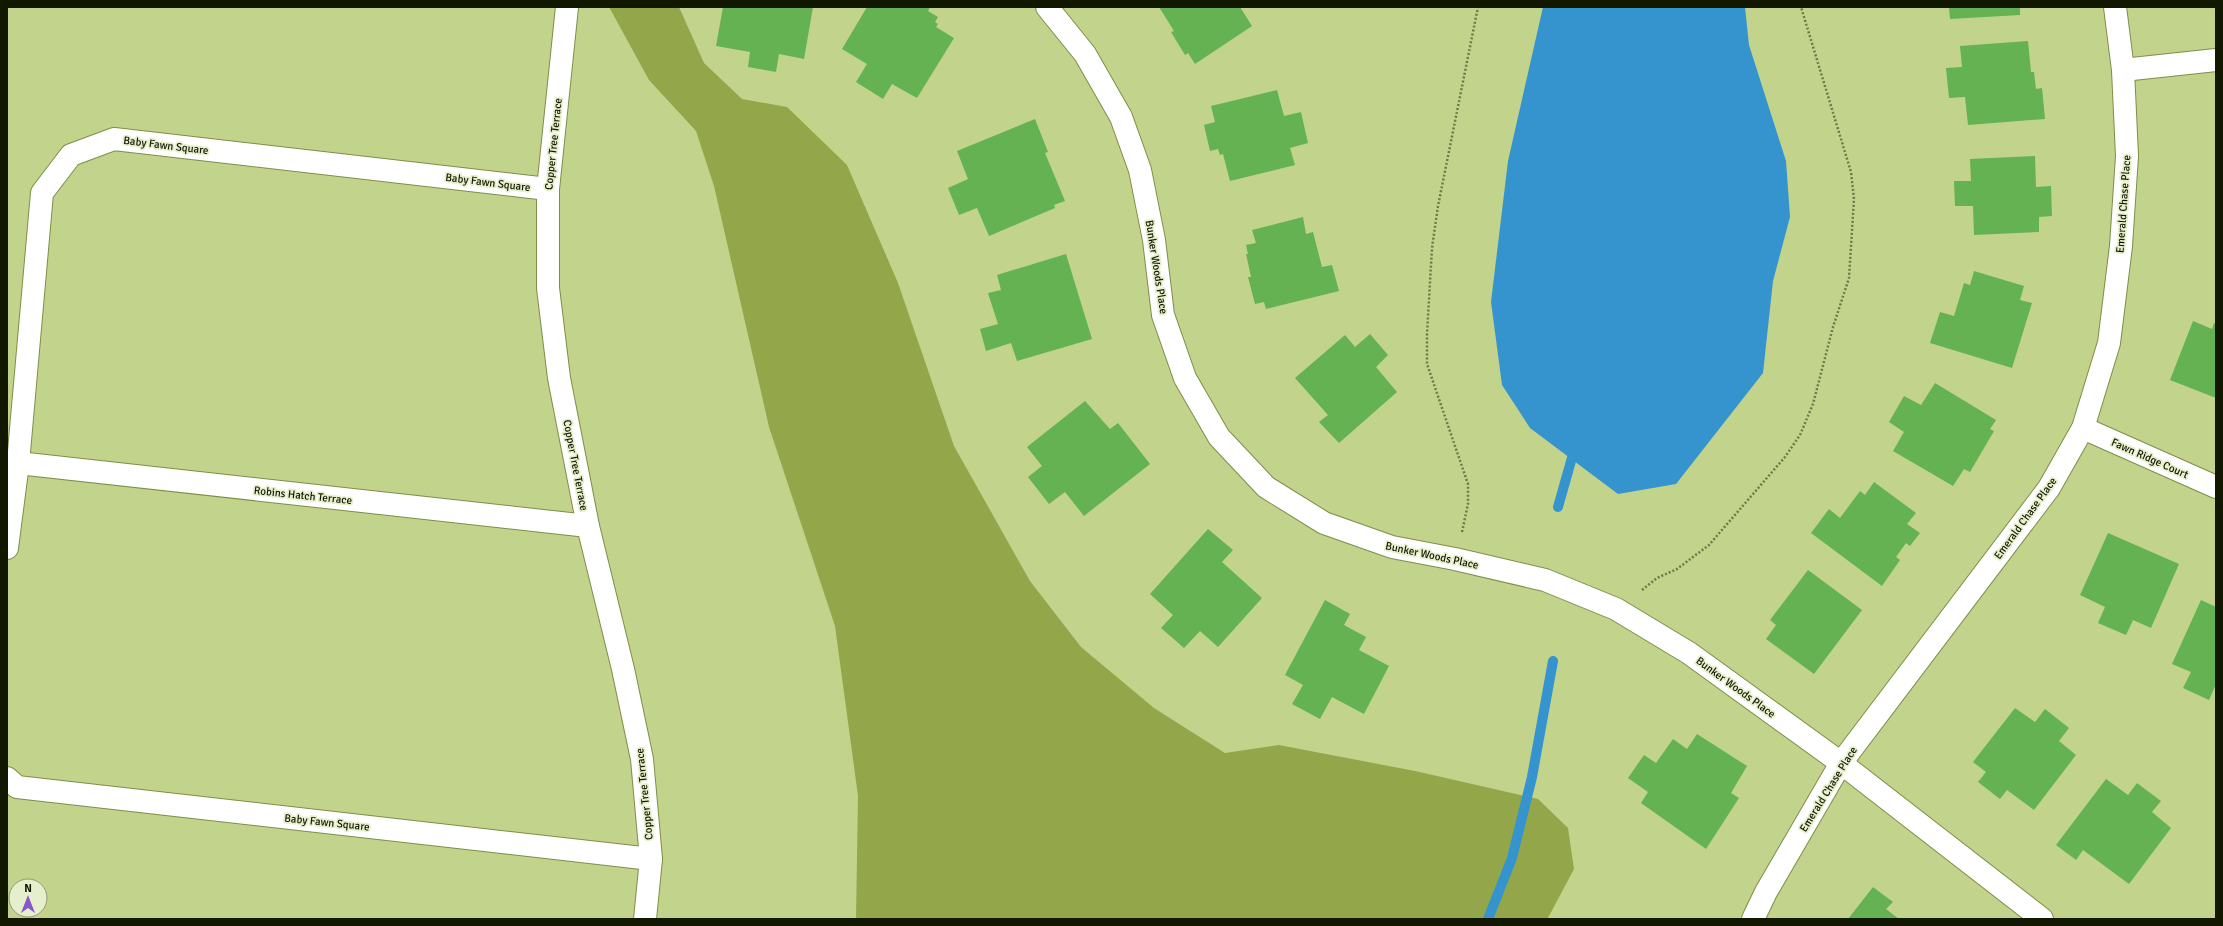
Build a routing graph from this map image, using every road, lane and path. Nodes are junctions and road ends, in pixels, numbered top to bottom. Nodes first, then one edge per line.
1 (567, 7) edge
2 (1048, 7) edge
3 (1478, 7) edge
4 (1802, 7) edge
5 (2115, 7) edge
6 (2216, 60) edge
7 (2123, 70) junction
8 (548, 189) junction
9 (2084, 428) junction
10 (18, 463) junction
11 (2216, 487) edge
12 (588, 526) junction
13 (7, 548) edge
14 (1455, 559) junction
15 (1616, 609) junction
16 (1842, 763) junction
17 (7, 778) edge
18 (651, 859) junction
19 (645, 919) edge
20 (1753, 919) edge
21 (2042, 919) edge

1 - 8 street, Copper Tree Terrace
2 - 14 street, Bunker Woods Place
3 - 14 path
4 - 15 path
5 - 7 street, Emerald Chase Place
6 - 7 street
7 - 9 street, Emerald Chase Place
8 - 10 street, Baby Fawn Square
8 - 12 street, Copper Tree Terrace
9 - 11 street, Fawn Ridge Court
9 - 16 street, Emerald Chase Place
10 - 12 street, Robins Hatch Terrace
10 - 13 street, Baby Fawn Square
12 - 18 street, Copper Tree Terrace
14 - 15 street, Bunker Woods Place
15 - 16 street, Bunker Woods Place
16 - 20 street, Emerald Chase Place
16 - 21 street, Bunker Woods Place
17 - 18 street, Baby Fawn Square
18 - 19 street, Copper Tree Terrace

